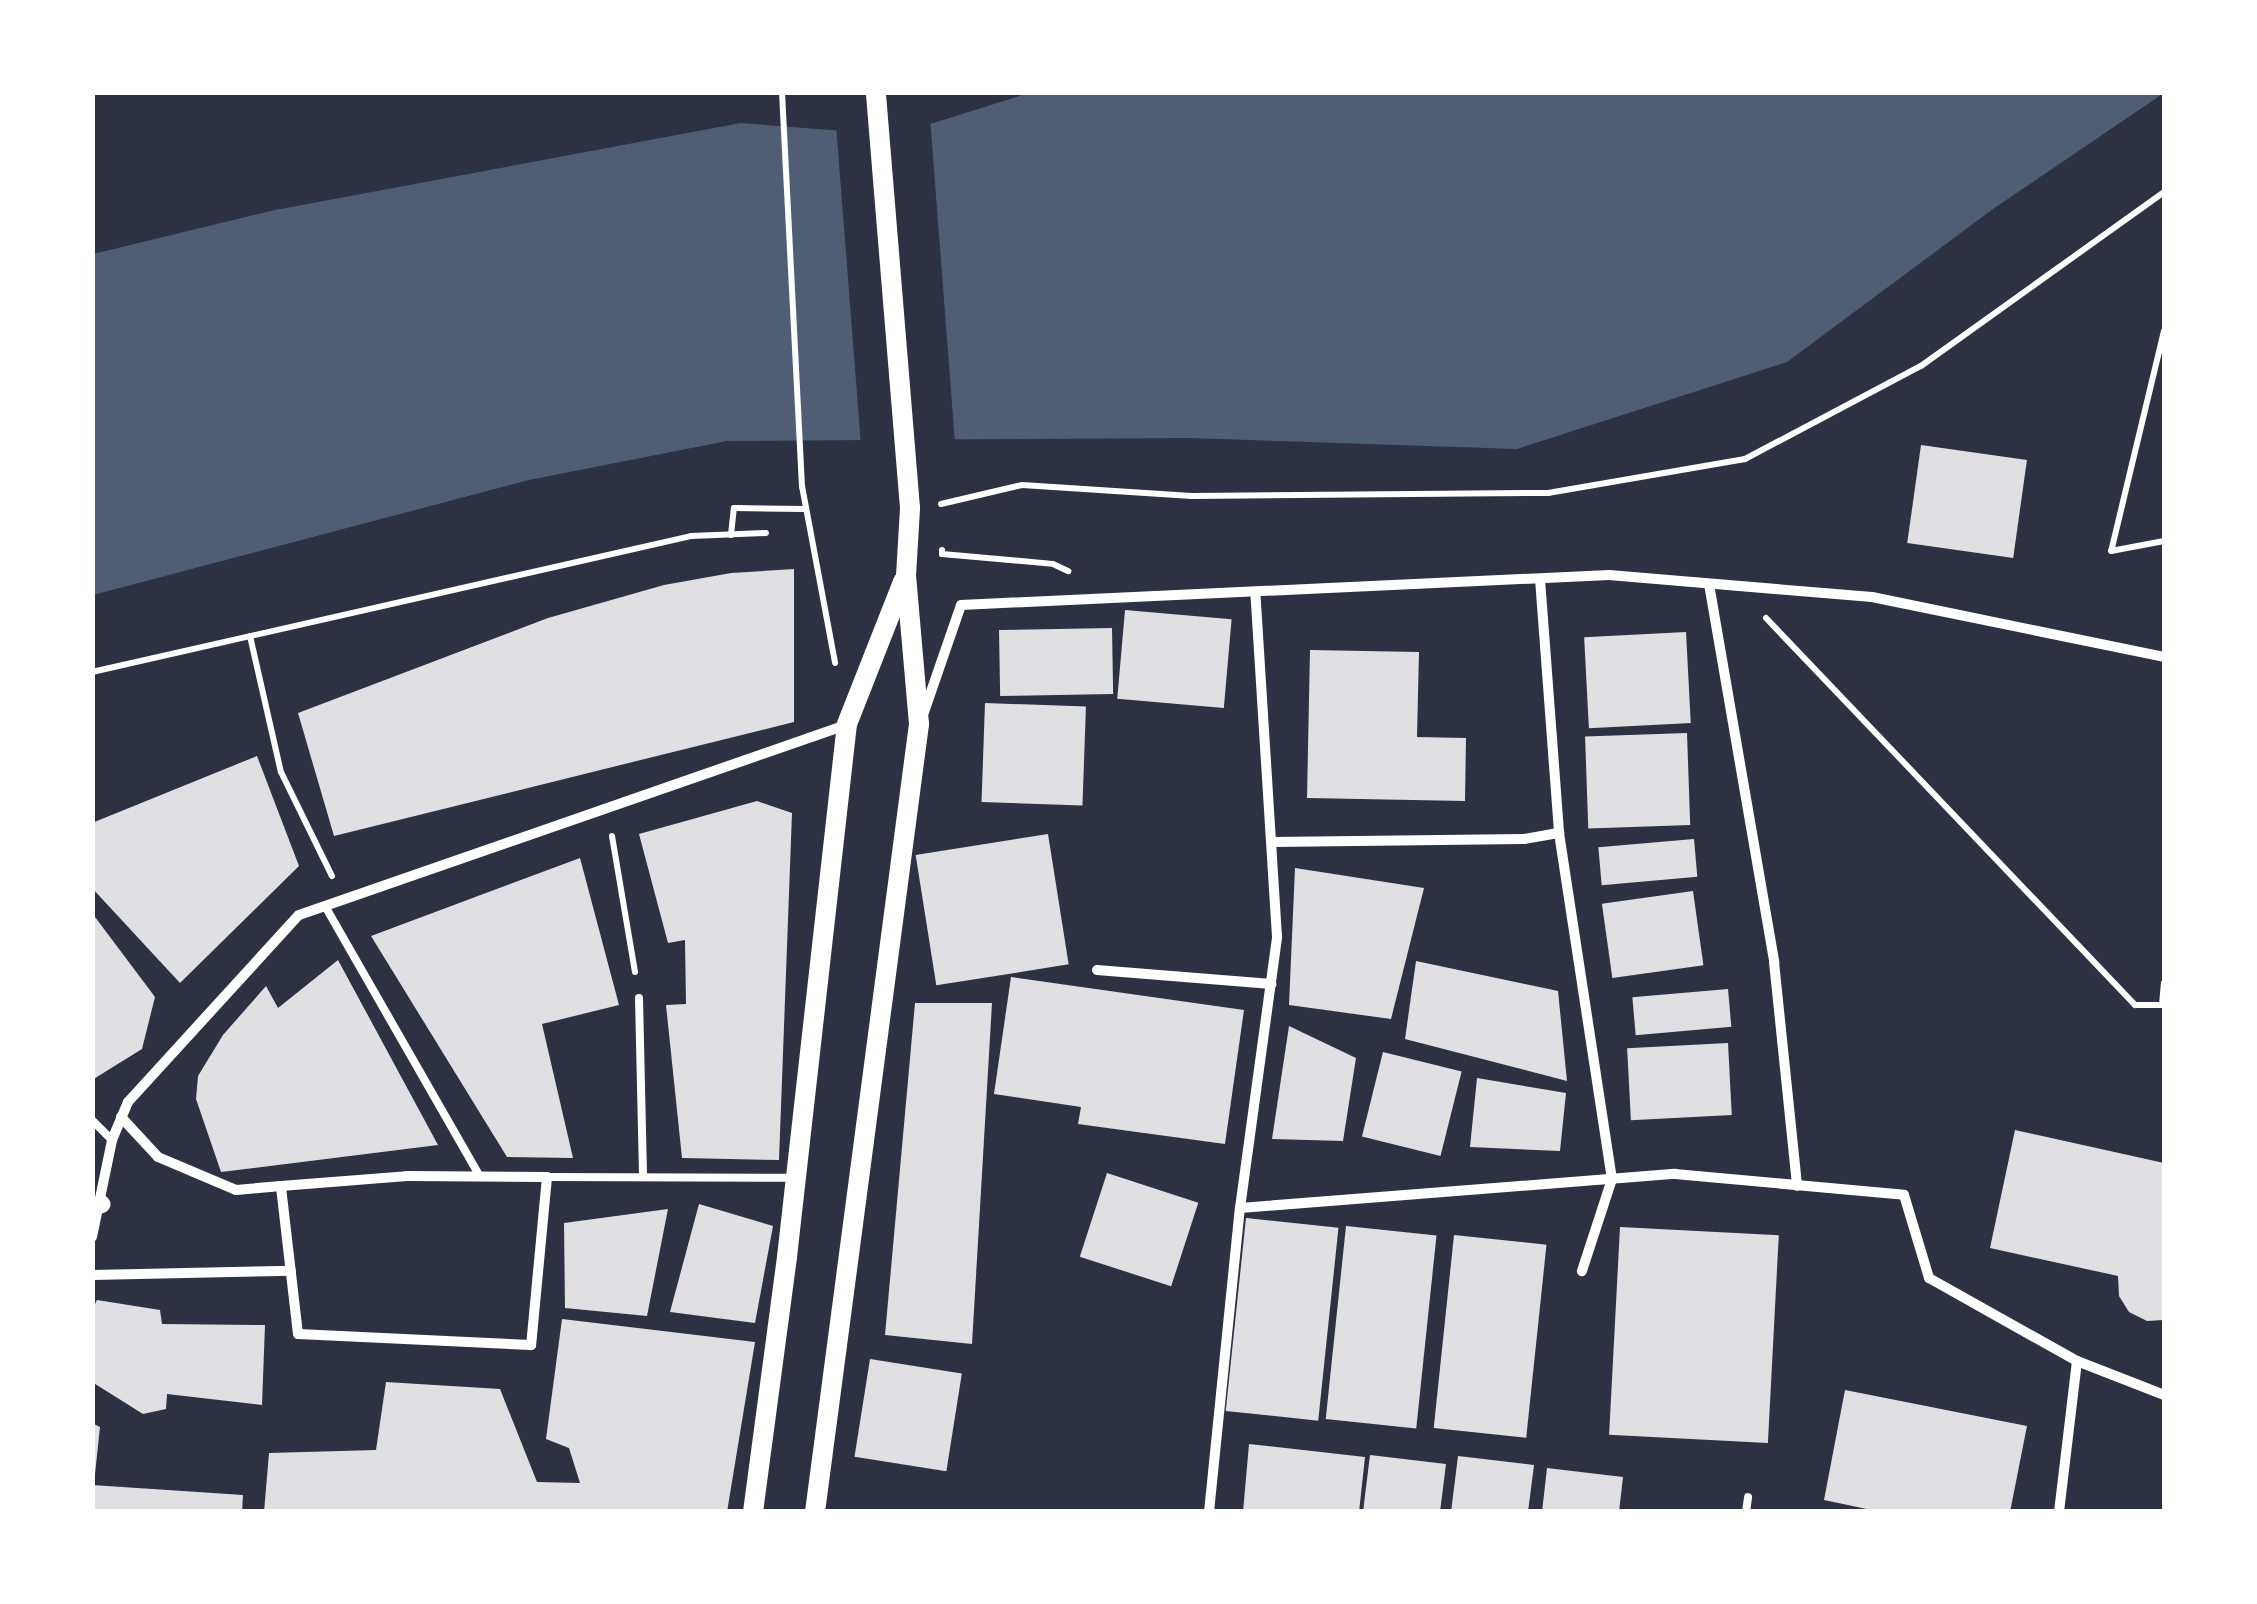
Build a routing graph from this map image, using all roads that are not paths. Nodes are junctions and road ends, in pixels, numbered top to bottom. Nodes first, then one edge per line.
1 (876, 92) edge
2 (906, 576) junction
3 (1540, 579) junction
4 (1709, 584) junction
5 (1255, 592) junction
6 (2164, 657) edge
7 (847, 724) junction
8 (920, 724) junction
9 (1559, 833) junction
10 (1272, 842) junction
11 (325, 906) junction
12 (1097, 970) dead end
13 (1271, 984) junction
14 (639, 998) road end
15 (121, 1117) junction
16 (92, 1120) edge
17 (112, 1140) junction
18 (547, 1176) junction
19 (480, 1177) junction
20 (644, 1177) junction
21 (796, 1178) junction
22 (1612, 1179) junction
23 (281, 1186) junction
24 (1797, 1186) junction
25 (97, 1206) edge
26 (1240, 1208) junction
27 (92, 1237) edge
28 (1582, 1271) dead end
29 (291, 1272) junction
30 (92, 1274) edge
31 (2077, 1360) junction
32 (2164, 1395) edge
33 (1748, 1497) dead end
34 (752, 1512) edge
35 (815, 1512) edge
36 (1209, 1512) edge
37 (1746, 1512) edge
38 (2059, 1512) edge

1 - 2 main road
2 - 7 main road
2 - 8 main road
3 - 4 street
3 - 5 street
3 - 9 street
4 - 6 street
4 - 24 street
5 - 8 street
5 - 10 street
7 - 11 street
7 - 21 main road
8 - 35 main road
9 - 10 street
9 - 22 street
10 - 13 street
11 - 15 street
11 - 19 lane
12 - 13 street
13 - 26 street
14 - 20 lane
15 - 17 street
15 - 23 street
16 - 17 lane
17 - 25 street
18 - 19 street
18 - 20 lane
18 - 29 street
19 - 23 street
20 - 21 lane
21 - 34 main road
22 - 24 street
22 - 26 street
22 - 28 street
23 - 29 street
24 - 31 street
25 - 27 street
26 - 36 street
29 - 30 street
31 - 32 street
31 - 38 street
33 - 37 lane

